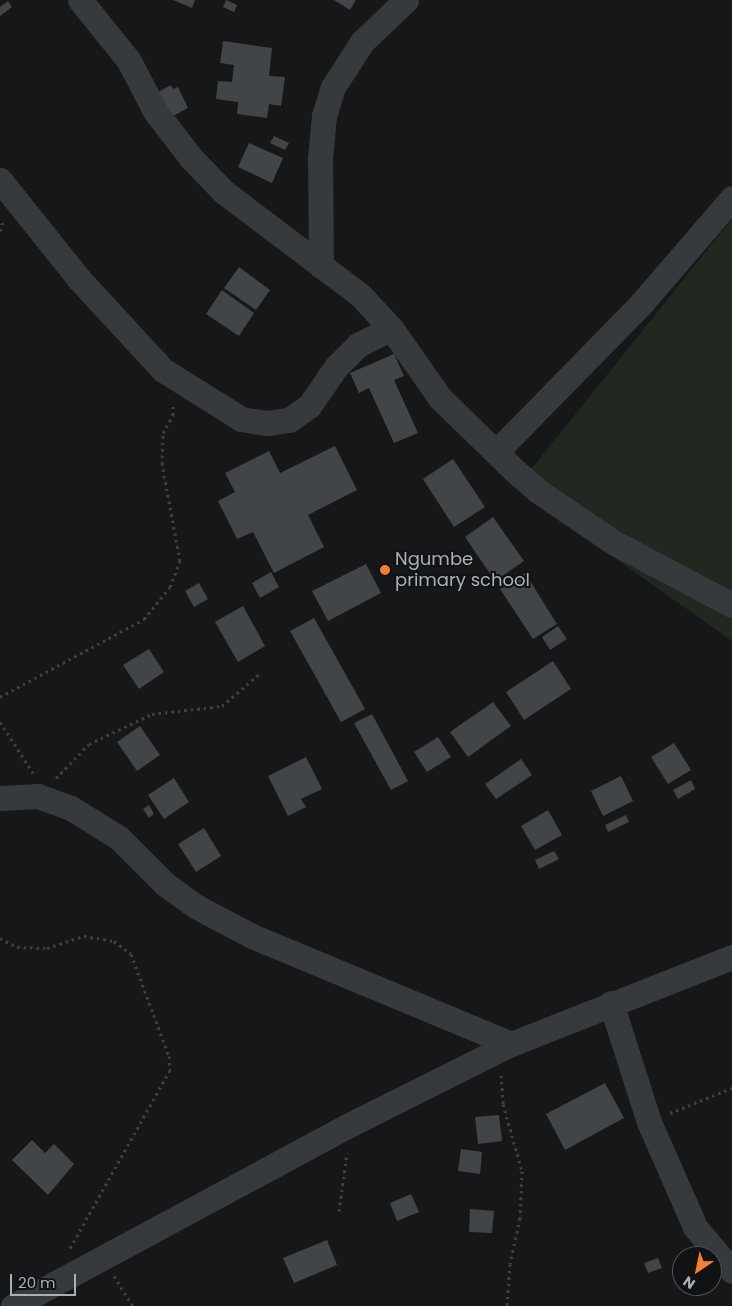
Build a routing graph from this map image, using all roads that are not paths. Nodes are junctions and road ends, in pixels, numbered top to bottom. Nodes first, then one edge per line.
1 (80, 0) edge
2 (406, 0) edge
3 (0, 180) edge
4 (732, 198) edge
5 (321, 266) junction
6 (391, 328) junction
7 (496, 452) junction
8 (732, 605) edge
9 (0, 798) edge
10 (732, 957) edge
11 (610, 1003) junction
12 (505, 1046) junction
13 (732, 1271) edge
14 (13, 1306) edge

1 - 5 street
2 - 5 street
3 - 6 street
4 - 7 street
5 - 6 street
6 - 7 street
7 - 8 street
9 - 12 street
10 - 11 street
11 - 12 street
11 - 13 street
12 - 14 street

